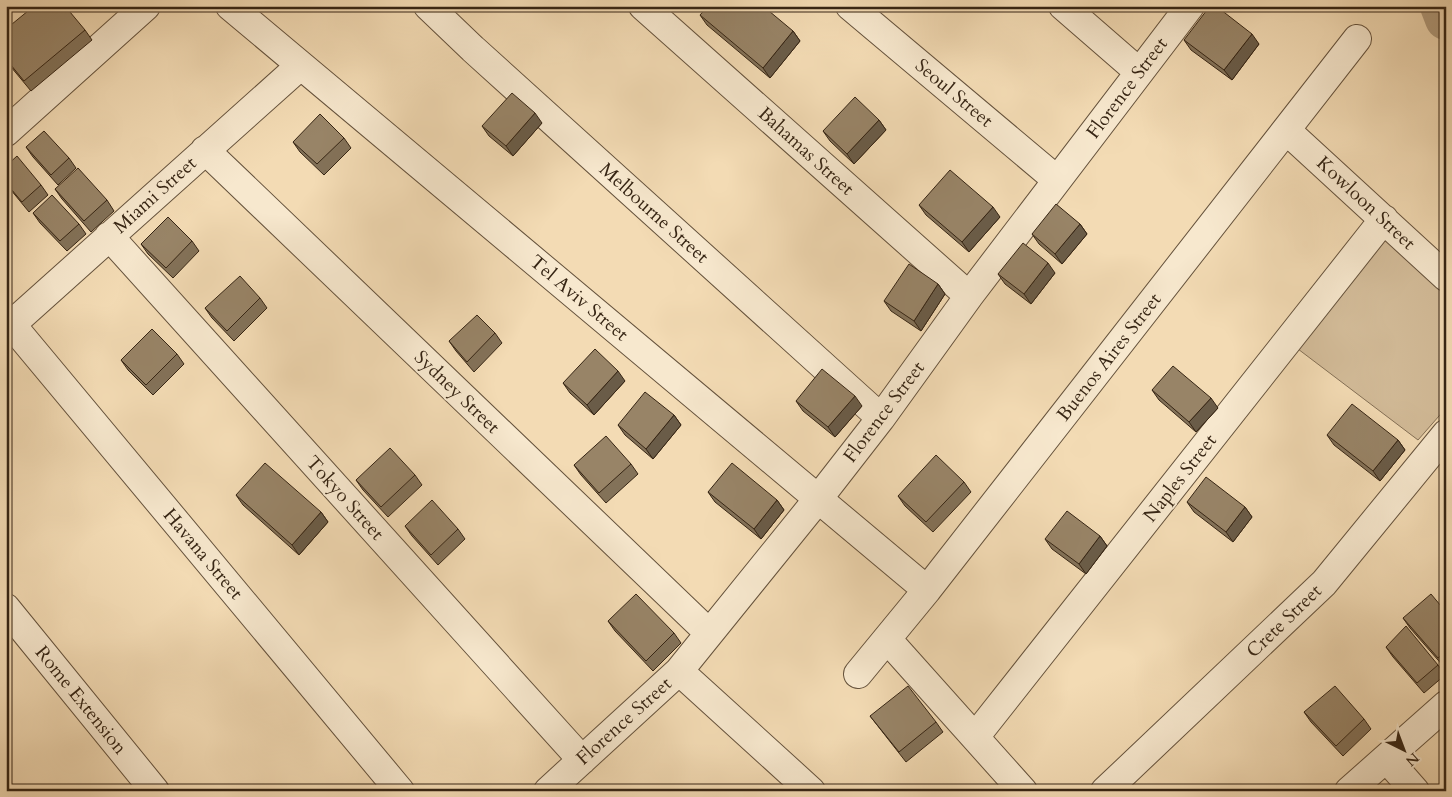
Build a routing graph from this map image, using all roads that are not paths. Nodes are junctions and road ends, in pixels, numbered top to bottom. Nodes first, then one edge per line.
1 (146, 6) edge
2 (230, 6) edge
3 (428, 6) edge
4 (644, 6) edge
5 (850, 6) edge
6 (1063, 6) edge
7 (1190, 6) edge
8 (1357, 39) dead end
9 (300, 66) junction
10 (1139, 72) junction
11 (1286, 130) junction
12 (6, 132) edge
13 (205, 150) junction
14 (1057, 180) junction
15 (1384, 219) junction
16 (110, 236) junction
17 (1446, 277) edge
18 (969, 296) junction
19 (9, 321) edge
20 (880, 418) junction
21 (1446, 434) edge
22 (818, 499) junction
23 (927, 590) junction
24 (6, 608) edge
25 (709, 634) junction
26 (887, 639) junction
27 (679, 671) junction
28 (858, 674) dead end
29 (1446, 706) edge
30 (975, 737) junction
31 (1387, 759) junction
32 (582, 760) junction
33 (155, 791) edge
34 (400, 791) edge
35 (548, 791) edge
36 (812, 791) edge
37 (1023, 791) edge
38 (1105, 791) edge
39 (1349, 791) edge
40 (1415, 791) edge

1 - 12 street
2 - 9 street, Tel Aviv Street
3 - 20 street, Melbourne Street
4 - 18 street, Bahamas Street
5 - 14 street, Seoul Street
6 - 10 street
7 - 10 street, Florence Street
8 - 11 street, Buenos Aires Street
9 - 13 street, Miami Street
9 - 22 street, Tel Aviv Street
10 - 14 street, Florence Street
11 - 15 street, Kowloon Street
11 - 23 street, Buenos Aires Street
13 - 16 street, Miami Street
13 - 25 street, Sydney Street
14 - 18 street, Florence Street
15 - 17 street, Kowloon Street
15 - 30 street, Naples Street
16 - 19 street, Miami Street
16 - 32 street, Tokyo Street
18 - 20 street, Florence Street
19 - 34 street, Havana Street
20 - 22 street, Florence Street
21 - 38 street, Crete Street
22 - 23 street, Tel Aviv Street
22 - 25 street, Florence Street
23 - 26 street, Buenos Aires Street
24 - 33 street, Rome Extension
25 - 27 street, Florence Street
26 - 28 street, Buenos Aires Street
26 - 30 street
27 - 32 street, Florence Street
27 - 36 street
29 - 31 street
30 - 37 street
31 - 39 street
31 - 40 street
32 - 35 street, Florence Street

